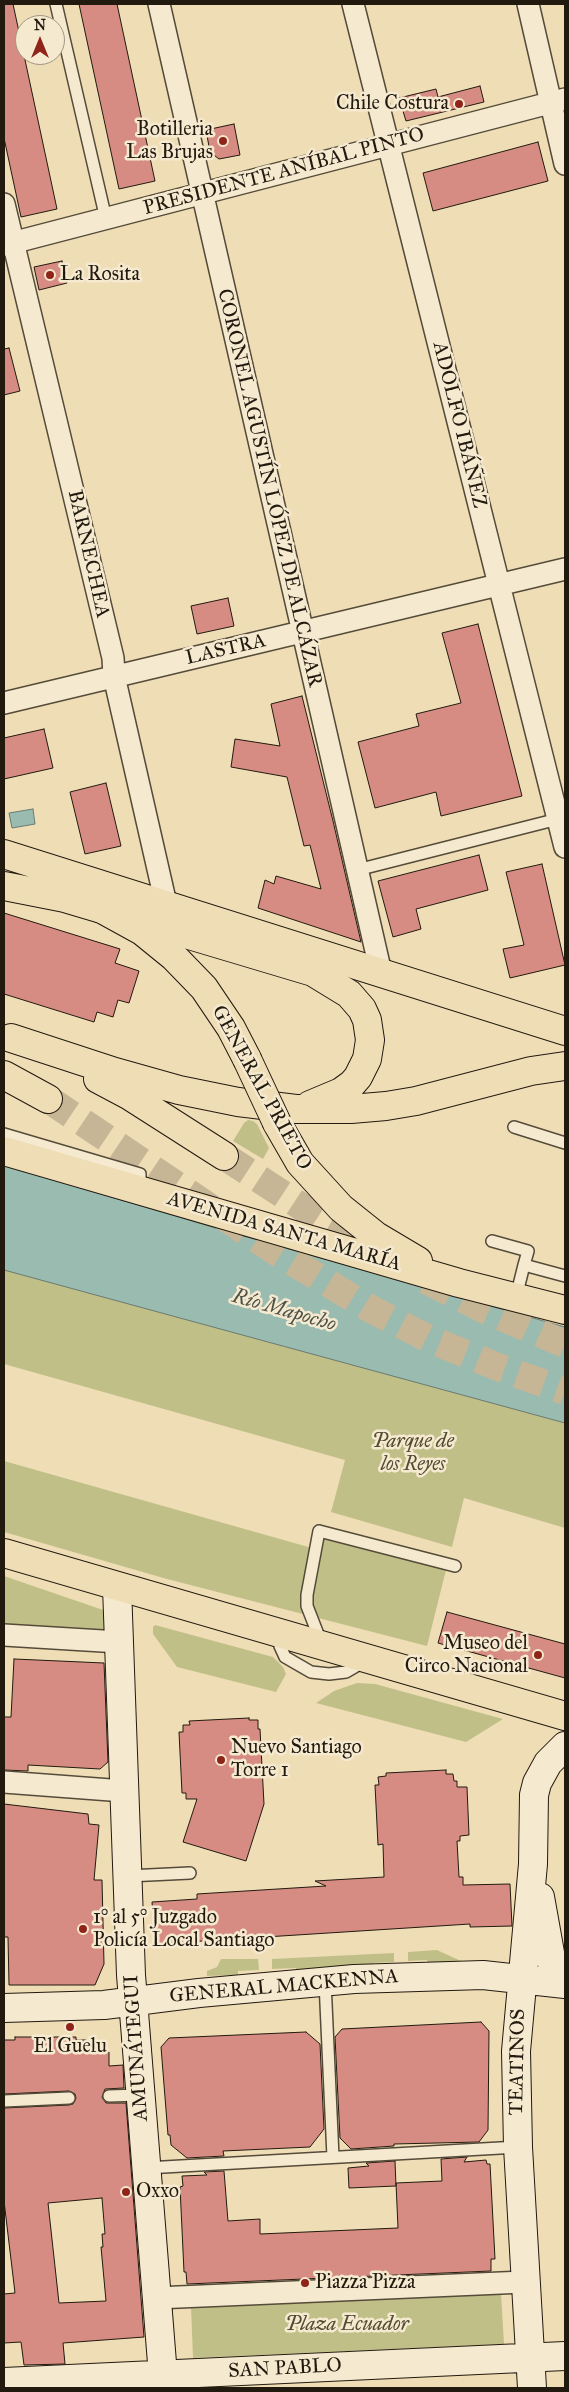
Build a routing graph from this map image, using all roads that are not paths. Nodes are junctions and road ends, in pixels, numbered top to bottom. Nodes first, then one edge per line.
1 (56, 4) edge
2 (158, 4) edge
3 (353, 4) edge
4 (528, 4) edge
5 (558, 101) edge
6 (388, 145) junction
7 (565, 164) edge
8 (203, 194) junction
9 (4, 204) edge
10 (106, 219) junction
11 (8, 244) edge
12 (565, 569) edge
13 (500, 586) junction
14 (302, 632) junction
15 (114, 676) junction
16 (4, 703) edge
17 (558, 819) junction
18 (565, 847) edge
19 (4, 854) edge
20 (357, 870) junction
21 (4, 886) edge
22 (166, 904) junction
23 (102, 909) junction
24 (381, 973) junction
25 (565, 1031) edge
26 (8, 1037) edge
27 (565, 1066) edge
28 (4, 1075) edge
29 (48, 1099) tunnel mouth
30 (287, 1116) junction
31 (514, 1127) dead end
32 (4, 1134) edge
33 (565, 1142) edge
34 (4, 1151) edge
35 (224, 1156) tunnel mouth
36 (140, 1190) junction
37 (492, 1241) dead end
38 (524, 1265) junction
39 (565, 1276) edge
40 (460, 1283) junction
41 (516, 1298) junction
42 (565, 1310) edge
43 (4, 1554) edge
44 (455, 1566) dead end
45 (117, 1587) junction
46 (4, 1635) edge
47 (279, 1635) junction
48 (119, 1642) junction
49 (323, 1648) junction
50 (366, 1660) junction
51 (565, 1716) edge
52 (565, 1746) edge
53 (4, 1782) edge
54 (124, 1791) junction
55 (533, 1864) junction
56 (190, 1873) dead end
57 (128, 1876) junction
58 (523, 1980) junction
59 (325, 1981) junction
60 (565, 1982) edge
61 (133, 2002) junction
62 (4, 2008) edge
63 (139, 2095) junction
64 (108, 2096) dead end
65 (69, 2098) dead end
66 (4, 2101) edge
67 (518, 2147) junction
68 (333, 2158) junction
69 (146, 2168) junction
70 (524, 2282) junction
71 (156, 2298) junction
72 (565, 2356) edge
73 (529, 2357) junction
74 (163, 2381) edge
75 (4, 2382) edge
76 (532, 2388) edge

1 - 10 lane
2 - 8 street, CORONEL AGUSTÍN LÓPEZ DE ALCÁZAR
3 - 6 street, ADOLFO IBÁÑEZ
4 - 5 street
5 - 6 street, PRESIDENTE ANÍBAL PINTO
5 - 7 street
6 - 8 street, PRESIDENTE ANÍBAL PINTO
6 - 13 street, ADOLFO IBÁÑEZ
8 - 10 street, PRESIDENTE ANÍBAL PINTO
8 - 14 street, CORONEL AGUSTÍN LÓPEZ DE ALCÁZAR
9 - 11 street, BARNECHEA
10 - 11 street, PRESIDENTE ANÍBAL PINTO
11 - 15 street, BARNECHEA
12 - 13 street, LASTRA
13 - 14 street, LASTRA
13 - 17 street, ADOLFO IBÁÑEZ
14 - 15 street, LASTRA
14 - 20 street, CORONEL AGUSTÍN LÓPEZ DE ALCÁZAR
15 - 16 street, LASTRA
15 - 22 street, BARNECHEA
17 - 18 street, ADOLFO IBÁÑEZ
17 - 20 lane
19 - 22 main road
20 - 24 street, CORONEL AGUSTÍN LÓPEZ DE ALCÁZAR
21 - 23 main road, GENERAL PRIETO
22 - 24 main road
23 - 30 main road, GENERAL PRIETO, bridge
23 - 30 main road
24 - 25 main road
26 - 30 main road
26 - 35 main road
27 - 30 main road
28 - 29 main road
30 - 40 main road, GENERAL PRIETO
31 - 33 lane
32 - 36 lane
34 - 36 main road, AVENIDA SANTA MARÍA
36 - 40 main road, AVENIDA SANTA MARÍA
37 - 38 lane
38 - 39 lane
38 - 41 lane
40 - 41 main road, AVENIDA SANTA MARÍA
41 - 42 main road, AVENIDA SANTA MARÍA
43 - 45 main road
44 - 49 lane
45 - 47 main road
45 - 48 main road, AMUNÁTEGUI
46 - 48 street
47 - 49 main road
47 - 50 lane
48 - 54 main road, AMUNÁTEGUI
49 - 50 main road
50 - 51 main road
52 - 55 main road, TEATINOS
53 - 54 street
54 - 57 main road, AMUNÁTEGUI
55 - 58 main road, TEATINOS
55 - 60 main road
56 - 57 lane
57 - 61 main road, AMUNÁTEGUI
58 - 59 main road, GENERAL MACKENNA
58 - 60 main road, GENERAL MACKENNA
58 - 67 main road, TEATINOS
59 - 61 main road, GENERAL MACKENNA
59 - 68 lane
61 - 62 main road, GENERAL MACKENNA
61 - 63 main road, AMUNÁTEGUI
63 - 64 lane
63 - 69 main road, AMUNÁTEGUI
65 - 66 lane
67 - 68 lane
67 - 70 main road, TEATINOS
68 - 69 lane
69 - 71 main road, AMUNÁTEGUI
70 - 71 street
70 - 73 main road, TEATINOS
71 - 74 main road, AMUNÁTEGUI
72 - 73 main road, SAN PABLO
73 - 74 main road, SAN PABLO
73 - 76 main road, TEATINOS
74 - 75 main road, SAN PABLO

